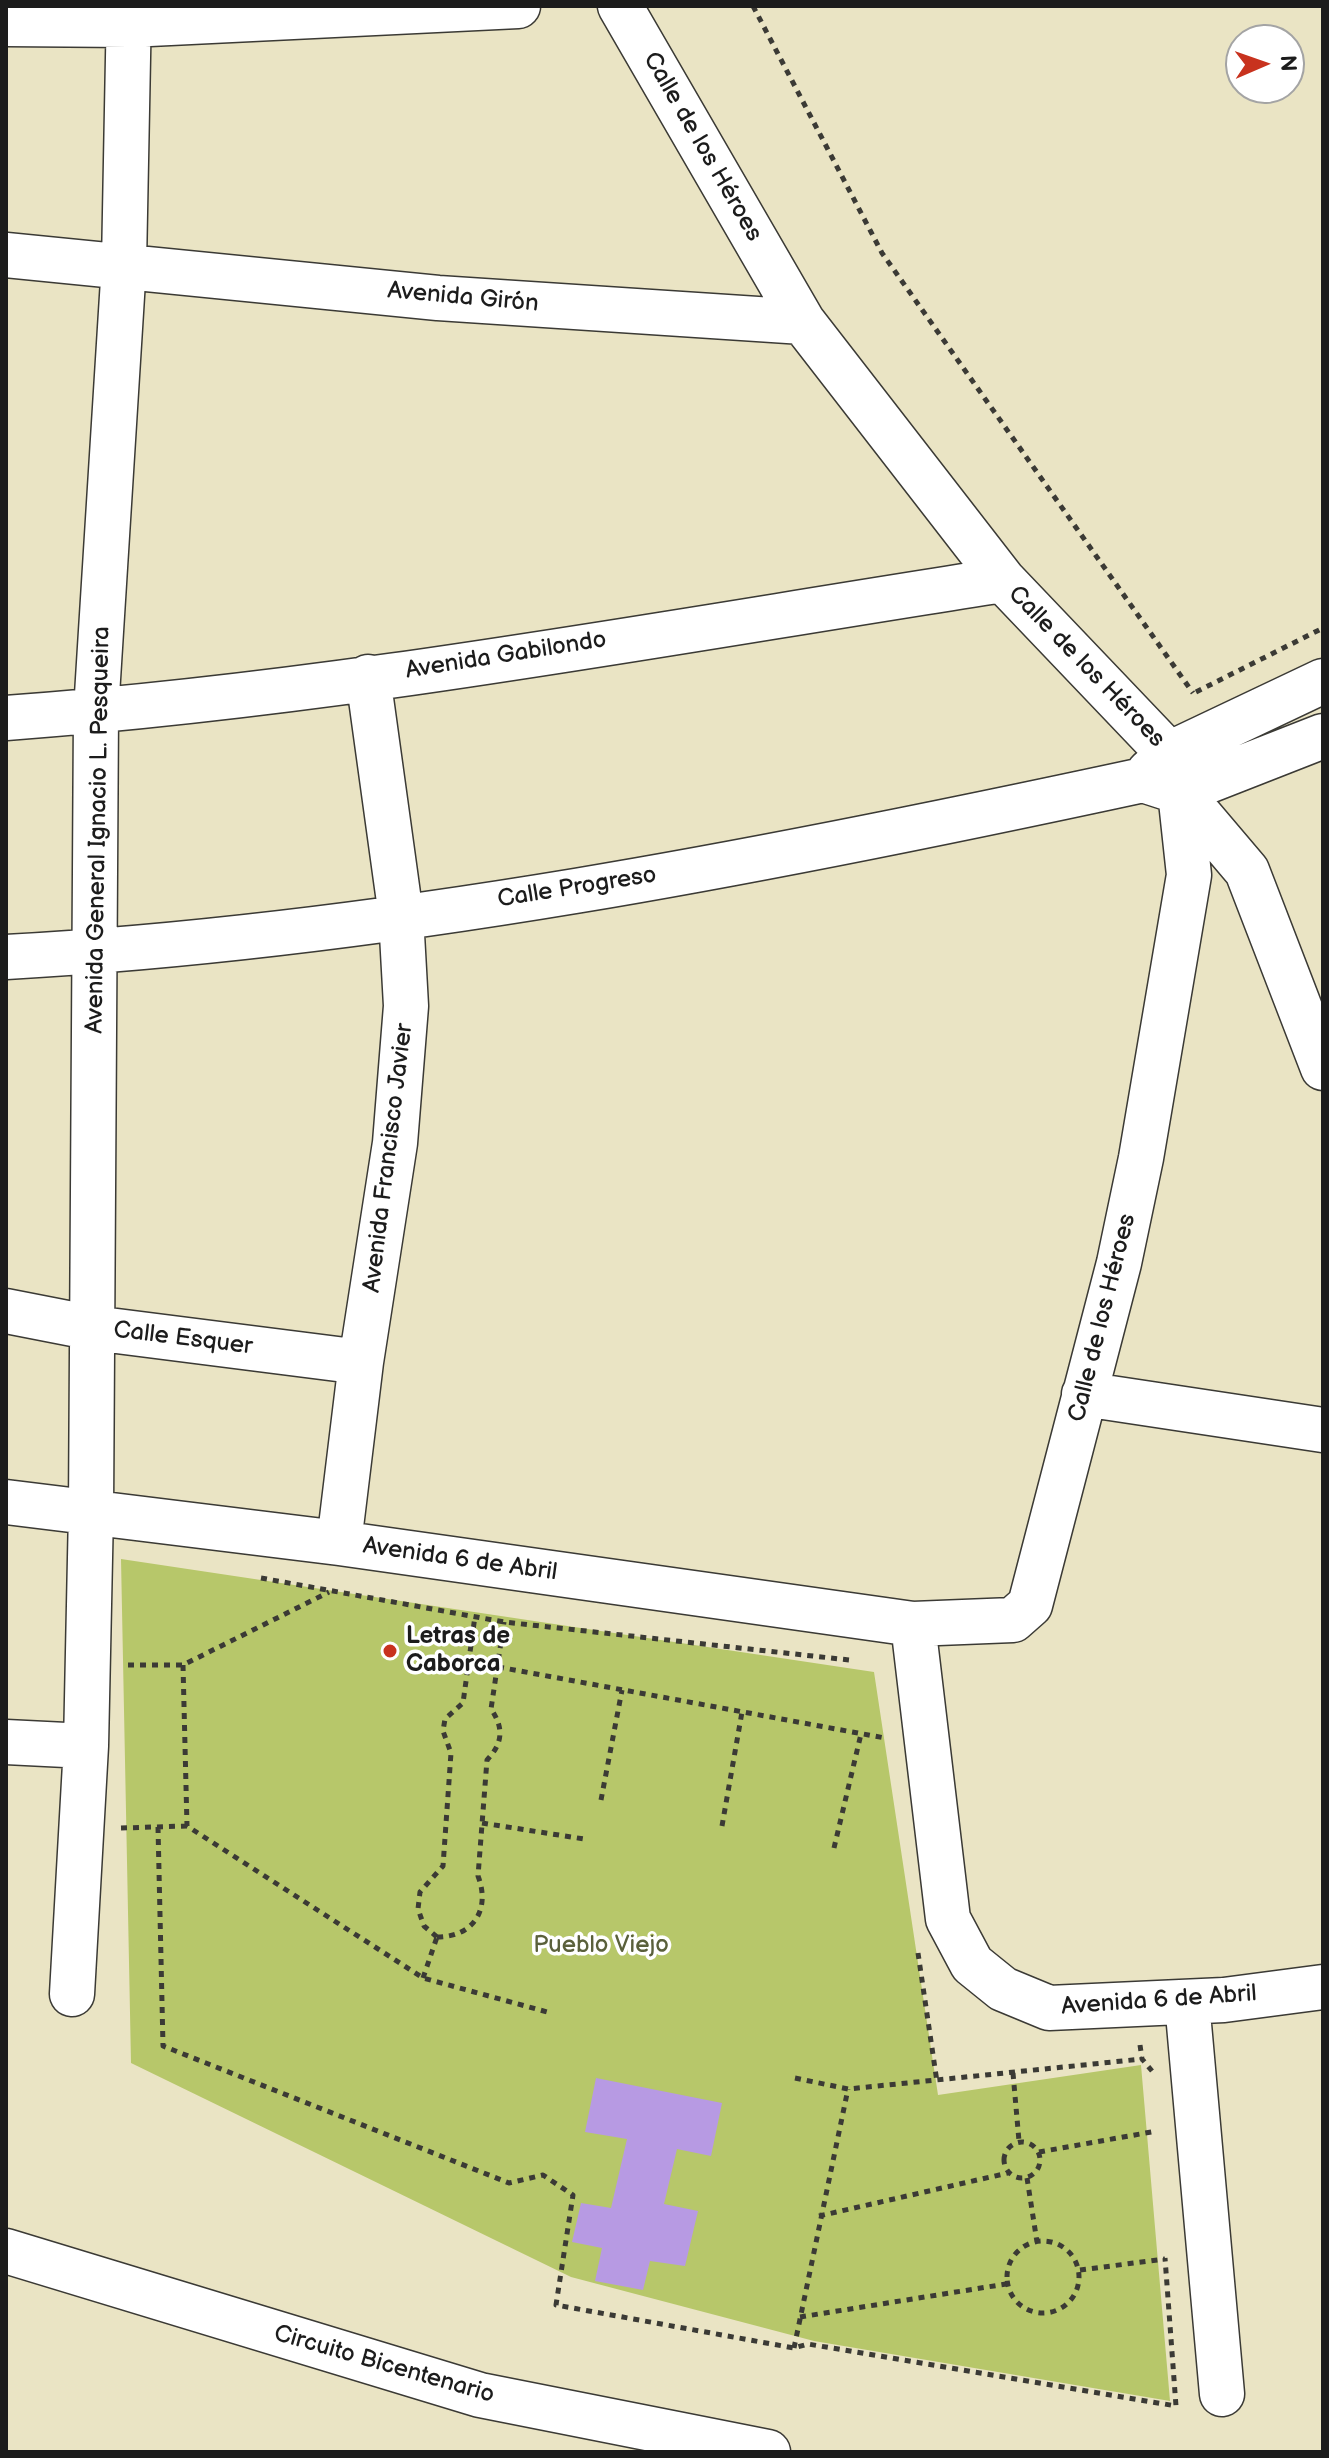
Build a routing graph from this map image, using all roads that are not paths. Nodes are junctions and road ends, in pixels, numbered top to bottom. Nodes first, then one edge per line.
1 (518, 6) edge
2 (620, 6) edge
3 (129, 16) edge
4 (6, 24) edge
5 (6, 255) edge
6 (124, 264) junction
7 (803, 322) junction
8 (1003, 580) junction
9 (368, 677) junction
10 (1323, 681) edge
11 (96, 711) junction
12 (6, 718) edge
13 (1323, 736) edge
14 (1164, 775) junction
15 (401, 916) junction
16 (96, 952) junction
17 (6, 957) edge
18 (1323, 1068) edge
19 (6, 1311) edge
20 (93, 1328) junction
21 (361, 1362) junction
22 (1084, 1394) junction
23 (1323, 1430) edge
24 (6, 1502) edge
25 (91, 1511) junction
26 (339, 1543) junction
27 (1024, 1614) joint
28 (913, 1624) junction
29 (6, 1742) edge
30 (86, 1746) junction
31 (1323, 1987) edge
32 (72, 1994) dead end
33 (1187, 2002) junction
34 (6, 2251) edge
35 (1222, 2394) dead end
36 (768, 2452) edge

1 - 3 street
2 - 7 street, Calle de los Héroes
3 - 4 street
3 - 6 street, Avenida General Ignacio L. Pesqueira
5 - 6 street, Avenida Girón
6 - 7 street, Avenida Girón
6 - 11 street, Avenida General Ignacio L. Pesqueira
7 - 8 street, Calle de los Héroes
8 - 9 street, Avenida Gabilondo
8 - 14 street, Calle de los Héroes
9 - 11 street, Avenida Gabilondo
9 - 15 street, Avenida Francisco Javier
10 - 14 street
11 - 12 street, Avenida Gabilondo
11 - 16 street, Avenida General Ignacio L. Pesqueira
13 - 14 street
14 - 15 street, Calle Progreso
14 - 18 street
14 - 22 street, Calle de los Héroes
15 - 16 street, Calle Progreso
15 - 21 street, Avenida Francisco Javier
16 - 17 street, Calle Progreso
16 - 20 street, Avenida General Ignacio L. Pesqueira
19 - 20 street, Calle Esquer
20 - 21 street, Calle Esquer
20 - 25 street, Avenida General Ignacio L. Pesqueira
21 - 26 street, Avenida Francisco Javier
22 - 23 street
22 - 27 street, Calle de los Héroes
24 - 25 street, Avenida 6 de Abril
25 - 26 street, Avenida 6 de Abril
25 - 30 street, Avenida General Ignacio L. Pesqueira
26 - 28 street, Avenida 6 de Abril
27 - 28 street, Avenida 6 de Abril
28 - 33 street, Avenida 6 de Abril
29 - 30 street
30 - 32 street, Avenida General Ignacio L. Pesqueira
31 - 33 street, Avenida 6 de Abril
33 - 35 street
34 - 36 street, Circuito Bicentenario

